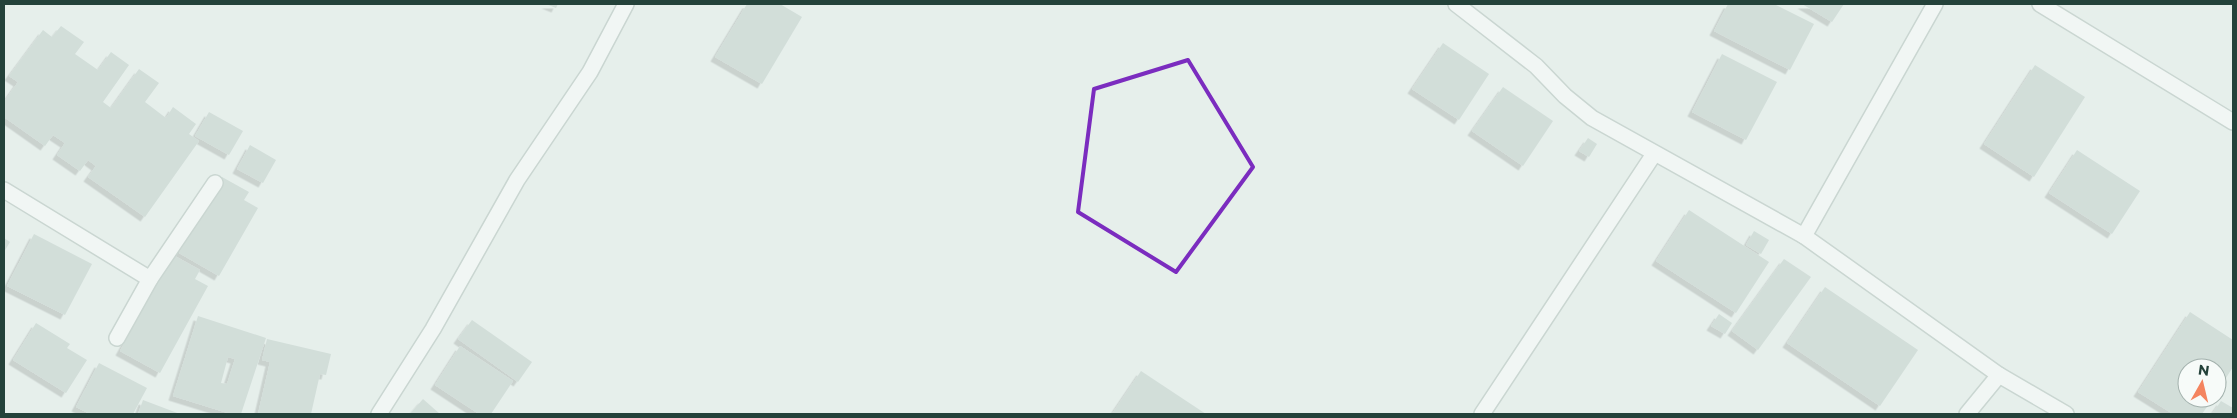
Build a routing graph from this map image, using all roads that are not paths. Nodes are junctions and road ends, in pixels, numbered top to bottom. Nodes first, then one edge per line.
1 (626, 4) edge
2 (1456, 4) edge
3 (1935, 4) edge
4 (2040, 4) edge
5 (2233, 122) edge
6 (1654, 154) junction
7 (215, 183) dead end
8 (4, 190) edge
9 (1804, 236) junction
10 (150, 279) junction
11 (117, 338) dead end
12 (2000, 375) junction
13 (379, 414) edge
14 (1482, 414) edge
15 (1968, 414) edge
16 (2066, 414) edge

1 - 13 street
2 - 6 street
3 - 9 street
4 - 5 street
6 - 9 street
6 - 14 street
7 - 10 street
8 - 10 street
9 - 12 street
10 - 11 street
12 - 15 street
12 - 16 street

